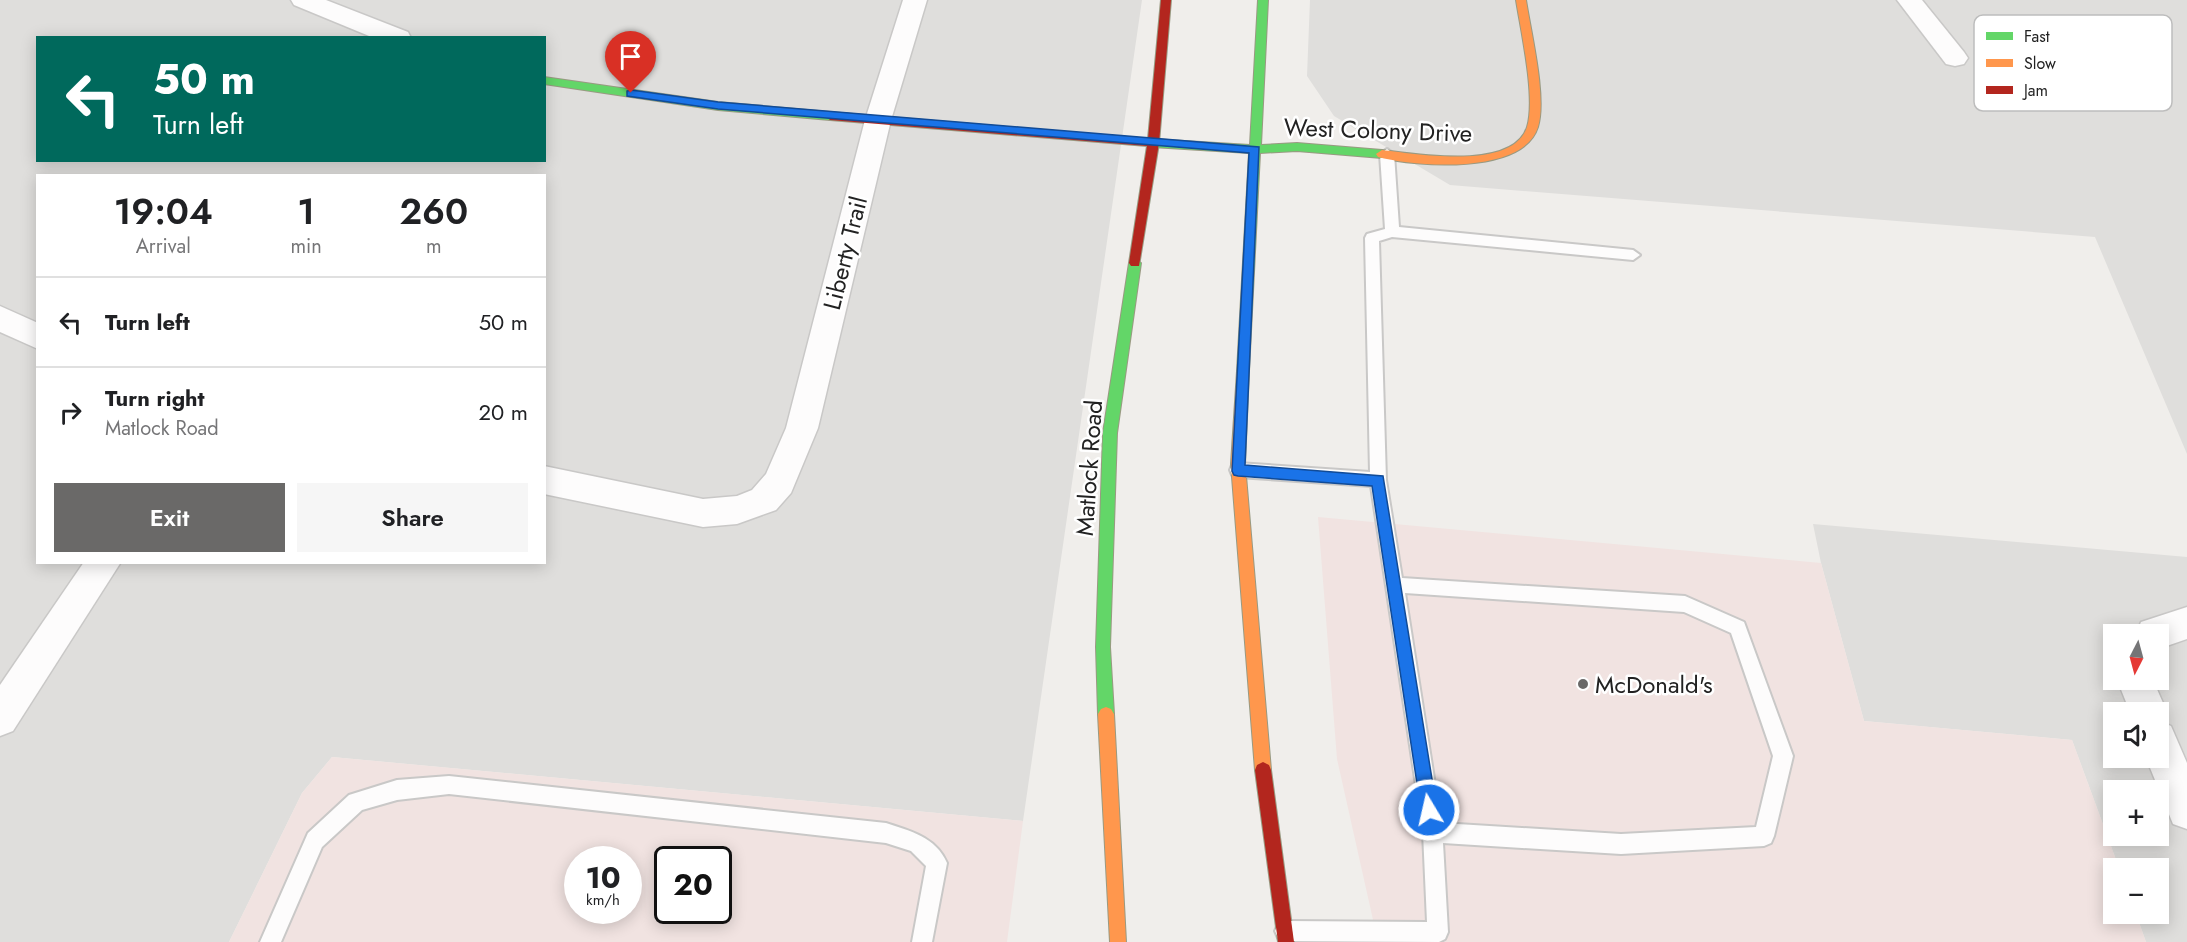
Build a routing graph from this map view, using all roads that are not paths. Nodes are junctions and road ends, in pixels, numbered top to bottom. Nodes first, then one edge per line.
1 (303, 0) edge
2 (915, 0) edge
3 (1166, 0) edge
4 (1263, 0) edge
5 (1521, 0) edge
6 (1909, 0) edge
7 (394, 36) edge
8 (1955, 58) dead end
9 (546, 80) edge
10 (878, 120) junction
11 (1153, 143) junction
12 (1255, 149) junction
13 (1388, 154) junction
14 (1392, 232) junction
15 (1633, 255) dead end
16 (0, 318) edge
17 (36, 336) edge
18 (1238, 471) junction
19 (546, 480) edge
20 (1378, 480) junction
21 (103, 564) edge
22 (1395, 585) junction
23 (2187, 623) edge
24 (2169, 629) edge
25 (0, 718) edge
26 (2169, 766) edge
27 (2187, 810) edge
28 (1432, 832) junction
29 (1285, 937) edge
30 (1440, 937) edge
31 (270, 942) edge
32 (922, 942) edge
33 (1118, 942) edge

1 - 7 street
2 - 10 street, Liberty Trail
3 - 11 main road, Matlock Road
4 - 12 main road
5 - 13 main road, West Colony Drive
6 - 8 street
9 - 10 main road, West Colony Drive
10 - 11 main road, West Colony Drive
10 - 19 street, Liberty Trail
11 - 12 main road, West Colony Drive
11 - 33 main road, Matlock Road
12 - 13 main road, West Colony Drive
12 - 18 main road
13 - 14 lane
14 - 15 lane
14 - 20 lane
16 - 17 street
18 - 20 lane
18 - 29 main road
20 - 22 lane
21 - 25 street
22 - 28 lane
22 - 28 lane
23 - 24 street
26 - 27 street
28 - 30 lane
29 - 30 lane
31 - 32 lane

